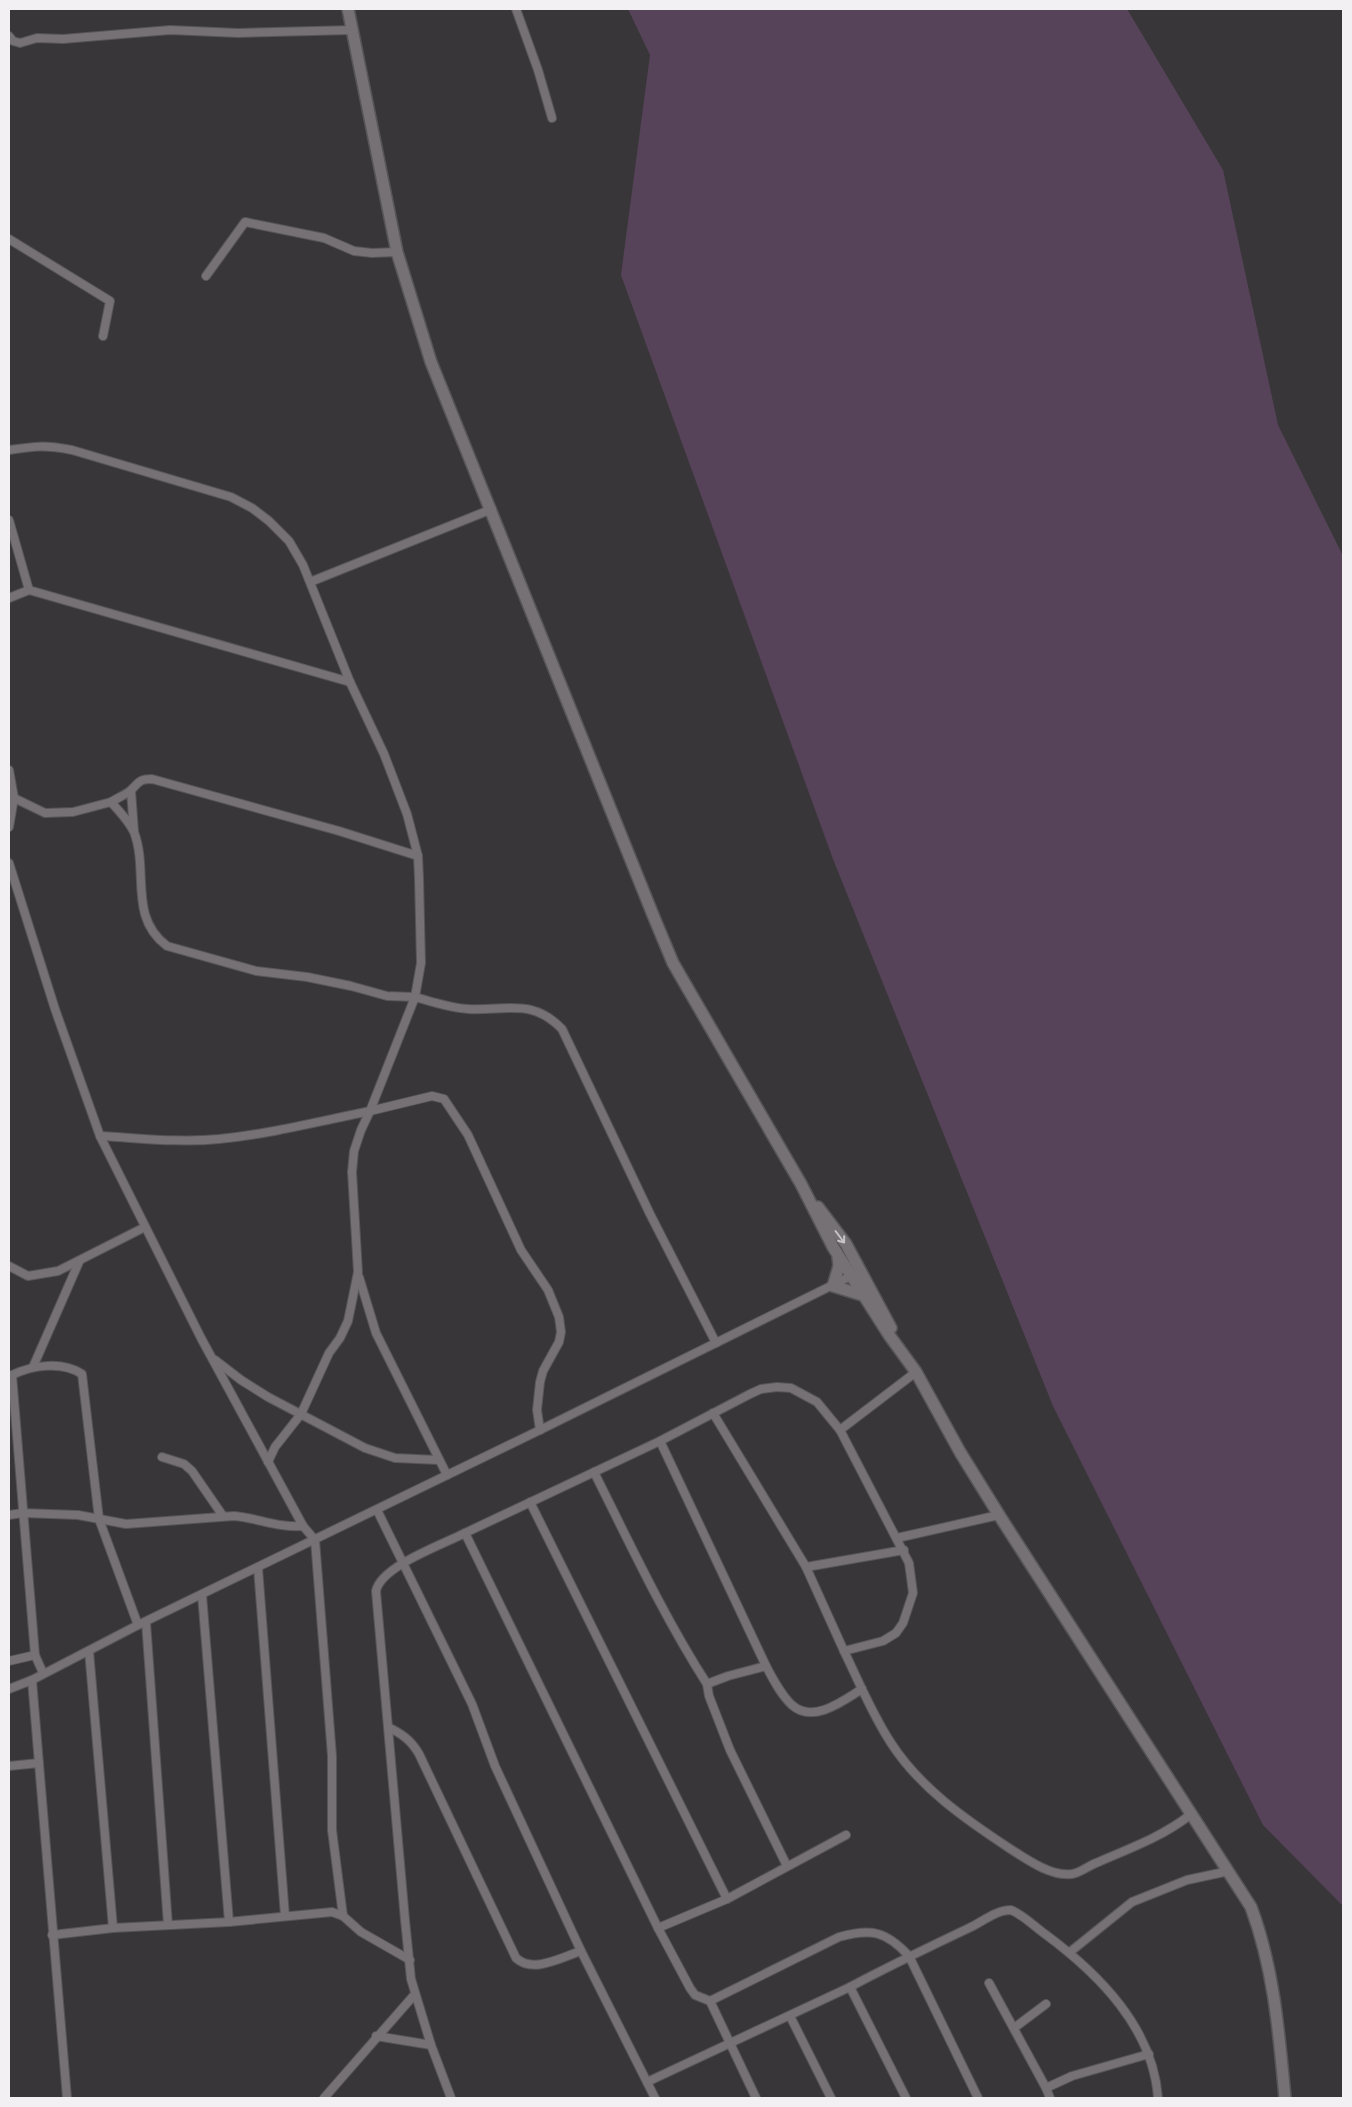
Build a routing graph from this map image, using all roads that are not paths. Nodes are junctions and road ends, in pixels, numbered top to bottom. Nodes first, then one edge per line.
1 (348, 9) edge
2 (516, 9) edge
3 (352, 30) junction
4 (9, 36) edge
5 (552, 118) dead end
6 (9, 239) edge
7 (397, 252) junction
8 (206, 276) dead end
9 (103, 336) dead end
10 (9, 451) edge
11 (492, 509) junction
12 (9, 520) edge
13 (310, 582) junction
14 (29, 590) junction
15 (9, 598) edge
16 (350, 682) junction
17 (9, 770) edge
18 (131, 791) junction
19 (14, 798) junction
20 (111, 802) junction
21 (9, 827) edge
22 (134, 832) junction
23 (418, 856) junction
24 (9, 863) edge
25 (416, 997) junction
26 (370, 1110) junction
27 (100, 1136) junction
28 (801, 1184) junction
29 (145, 1227) junction
30 (838, 1255) junction
31 (79, 1262) junction
32 (9, 1266) edge
33 (358, 1272) junction
34 (856, 1274) junction
35 (833, 1286) junction
36 (862, 1295) junction
37 (716, 1343) junction
38 (901, 1350) junction
39 (212, 1357) junction
40 (33, 1367) junction
41 (916, 1372) junction
42 (10, 1375) edge
43 (713, 1413) junction
44 (301, 1414) junction
45 (540, 1430) junction
46 (840, 1430) junction
47 (660, 1441) junction
48 (162, 1457) dead end
49 (438, 1460) junction
50 (268, 1462) junction
51 (594, 1472) junction
52 (447, 1475) junction
53 (530, 1502) junction
54 (377, 1510) junction
55 (23, 1513) junction
56 (9, 1515) edge
57 (999, 1515) junction
58 (223, 1516) junction
59 (99, 1519) junction
60 (303, 1526) junction
61 (466, 1533) junction
62 (897, 1538) junction
63 (315, 1540) junction
64 (904, 1550) junction
65 (403, 1563) junction
66 (806, 1567) junction
67 (258, 1568) junction
68 (202, 1595) junction
69 (146, 1622) junction
70 (138, 1625) junction
71 (89, 1651) junction
72 (844, 1651) junction
73 (35, 1655) junction
74 (9, 1661) edge
75 (766, 1666) junction
76 (43, 1673) junction
77 (32, 1680) junction
78 (707, 1684) junction
79 (9, 1689) edge
80 (862, 1689) junction
81 (388, 1727) junction
82 (38, 1763) junction
83 (9, 1766) edge
84 (1190, 1815) junction
85 (846, 1835) dead end
86 (787, 1866) junction
87 (1229, 1871) junction
88 (727, 1899) junction
89 (286, 1916) junction
90 (343, 1916) junction
91 (229, 1922) junction
92 (168, 1926) junction
93 (113, 1928) junction
94 (658, 1928) junction
95 (52, 1935) junction
96 (580, 1951) junction
97 (1070, 1952) junction
98 (908, 1956) junction
99 (410, 1960) junction
100 (989, 1983) dead end
101 (850, 1987) junction
102 (415, 1994) junction
103 (710, 2002) junction
104 (1046, 2004) dead end
105 (790, 2016) junction
106 (1014, 2028) junction
107 (376, 2036) junction
108 (430, 2045) junction
109 (730, 2045) junction
110 (1149, 2054) junction
111 (648, 2082) junction
112 (1046, 2088) junction
113 (67, 2098) edge
114 (324, 2098) edge
115 (451, 2098) edge
116 (654, 2098) edge
117 (756, 2098) edge
118 (831, 2098) edge
119 (906, 2098) edge
120 (978, 2098) edge
121 (1050, 2098) edge
122 (1158, 2098) edge
123 (1285, 2098) edge

1 - 3 street
2 - 5 street
3 - 4 street
3 - 7 street
6 - 9 street
7 - 8 street
7 - 11 street
10 - 13 street
11 - 13 street
11 - 28 street
12 - 14 street
13 - 16 street
14 - 15 street
14 - 16 street
16 - 23 street
17 - 19 street
18 - 20 street
18 - 22 street
18 - 23 street
19 - 20 street
19 - 21 street
20 - 22 street
22 - 25 street
23 - 25 street
24 - 27 street
25 - 26 street
25 - 37 street
26 - 27 street
26 - 33 street
26 - 45 street
27 - 29 street
28 - 30 street
28 -> 34 street
29 - 31 street
29 - 39 street
30 - 34 street
30 - 35 street
31 - 32 street
31 - 40 street
33 - 44 street
33 - 49 street
34 - 35 street
34 - 36 street
34 - 38 street
35 - 36 street
35 - 37 street
36 - 38 street
37 - 45 street
38 - 41 street
39 - 44 street
39 - 50 street
40 - 42 street
40 - 59 street
41 - 46 street
41 - 57 street
42 - 55 street
43 - 46 street
43 - 47 street
43 - 66 street
44 - 49 street
44 - 50 street
45 - 52 street
46 - 62 street
47 - 51 street
47 - 75 street
48 - 58 street
49 - 52 street
50 - 60 street
51 - 53 street
51 - 78 street
52 - 54 street
53 - 61 street
53 - 88 street
54 - 63 street
54 - 65 street
55 - 56 street
55 - 59 street
55 - 73 street
57 - 62 street
57 - 84 street
58 - 59 street
58 - 60 street
59 - 70 street
60 - 63 street
61 - 65 street
61 - 94 street
62 - 64 street
63 - 67 street
63 - 90 street
64 - 66 street
64 - 72 street
65 - 81 street
65 - 96 street
66 - 72 street
67 - 68 street
67 - 89 street
68 - 69 street
68 - 91 street
69 - 70 street
69 - 92 street
70 - 71 street
71 - 76 street
71 - 93 street
72 - 80 street
73 - 74 street
73 - 76 street
75 - 78 street
75 - 80 street
76 - 77 street
77 - 79 street
77 - 82 street
78 - 86 street
80 - 84 street
81 - 96 street
81 - 99 street
82 - 83 street
82 - 95 street
84 - 87 street
85 - 86 street
86 - 88 street
87 - 97 street
87 - 123 street
88 - 94 street
89 - 90 street
89 - 91 street
90 - 99 street
91 - 92 street
92 - 93 street
93 - 95 street
94 - 103 street
95 - 113 street
96 - 111 street
97 - 98 street
97 - 110 street
98 - 101 street
98 - 103 street
98 - 120 street
99 - 102 street
100 - 106 street
101 - 105 street
101 - 119 street
102 - 107 street
102 - 108 street
103 - 109 street
104 - 106 street
105 - 109 street
105 - 118 street
106 - 112 street
107 - 108 street
107 - 114 street
108 - 115 street
109 - 111 street
109 - 117 street
110 - 112 street
110 - 122 street
111 - 116 street
112 - 121 street

